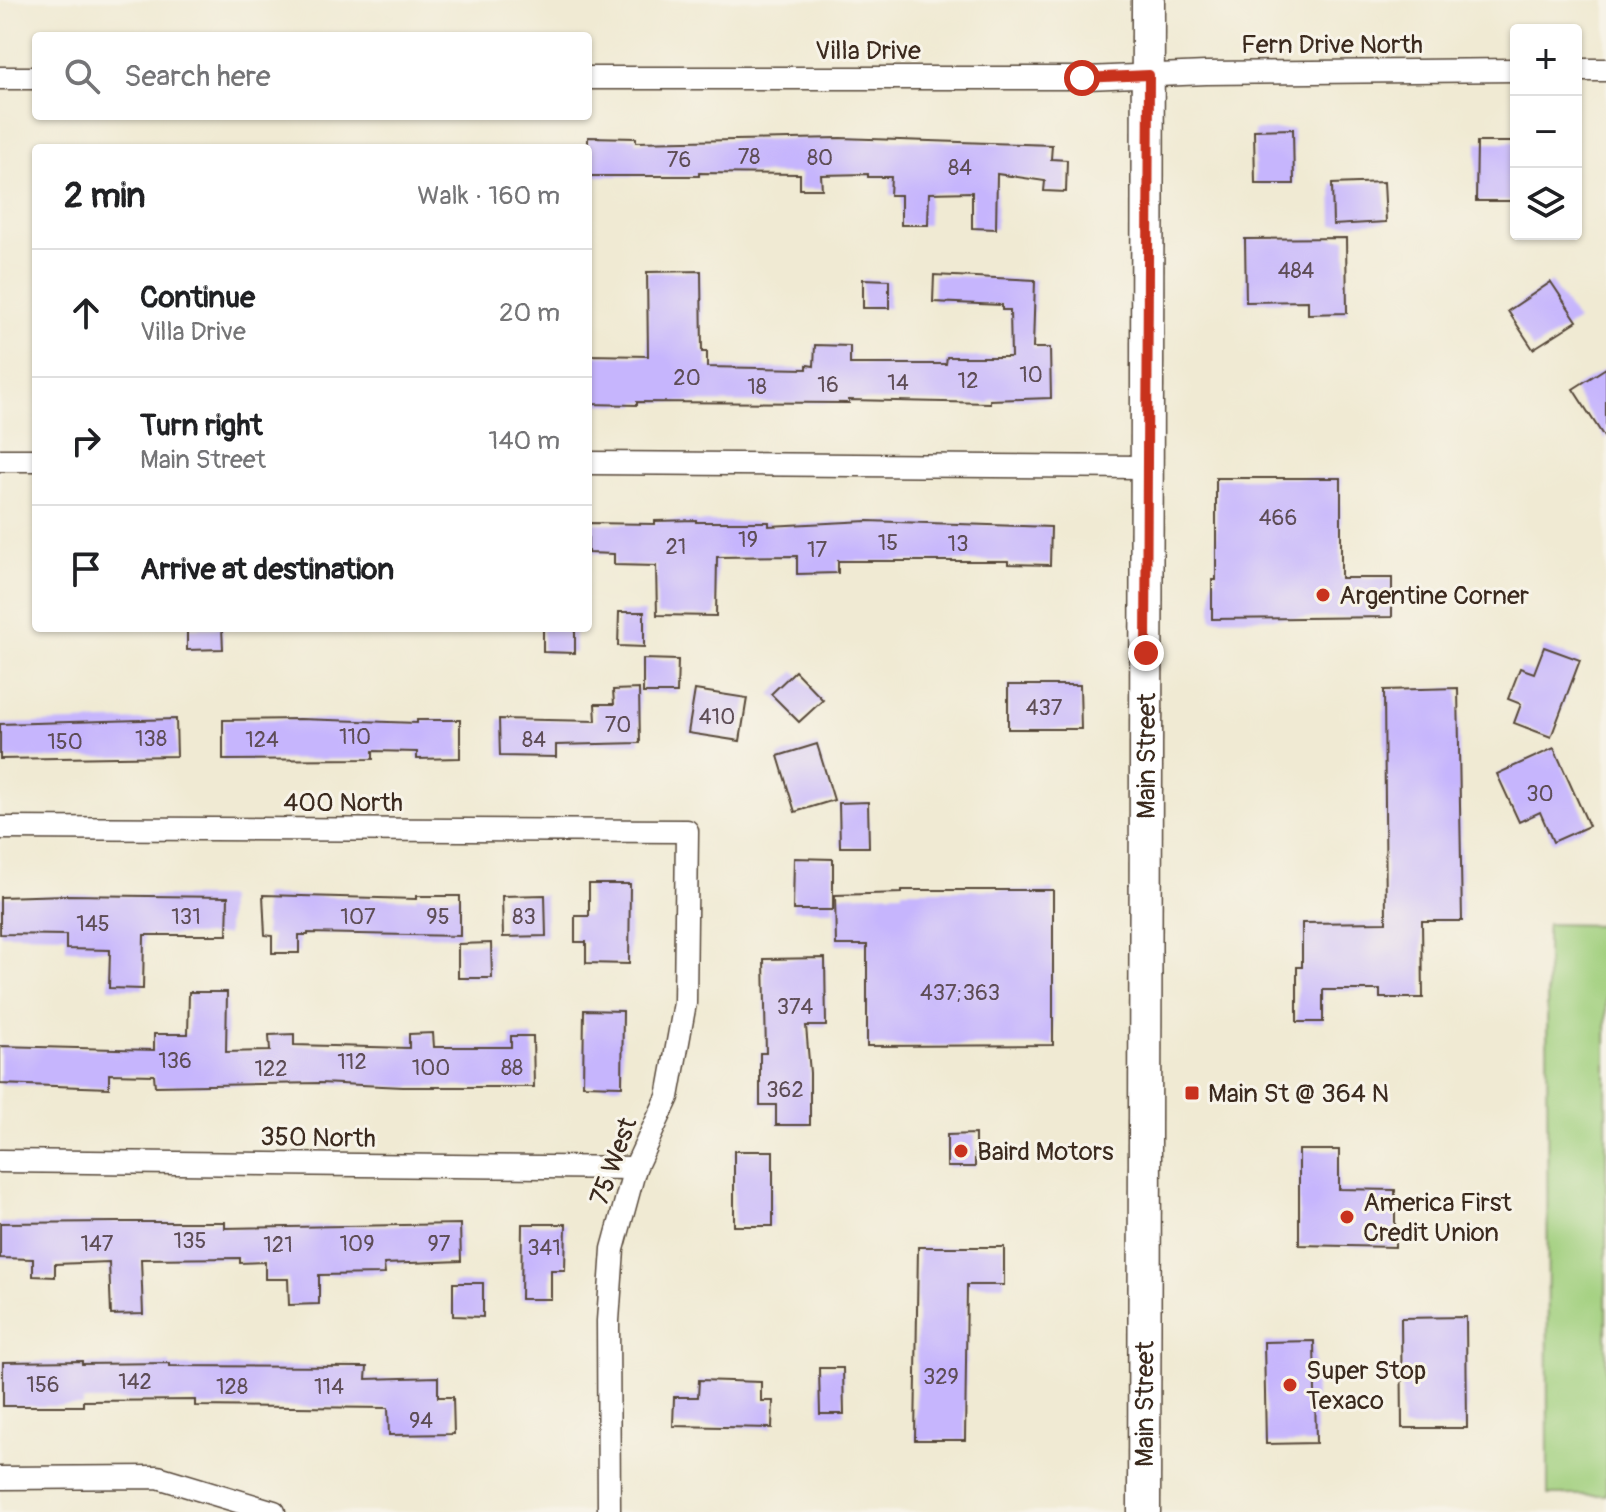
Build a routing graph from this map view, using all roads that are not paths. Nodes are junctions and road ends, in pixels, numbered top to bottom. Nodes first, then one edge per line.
1 (1148, 0) edge
2 (1510, 70) edge
3 (1582, 70) edge
4 (1606, 70) edge
5 (1149, 75) junction
6 (0, 78) edge
7 (32, 78) edge
8 (592, 78) edge
9 (0, 460) edge
10 (32, 460) edge
11 (592, 463) edge
12 (1146, 467) junction
13 (0, 828) edge
14 (687, 831) joint
15 (0, 1161) edge
16 (635, 1168) junction
17 (0, 1478) edge
18 (274, 1512) edge
19 (609, 1512) edge
20 (1144, 1512) edge

1 - 5 main road, Main Street
2 - 5 street, Fern Drive North
3 - 4 street
5 - 8 street, Villa Drive
5 - 12 main road, Main Street
6 - 7 street
9 - 10 street
11 - 12 street
12 - 20 main road, Main Street
13 - 14 street, 400 North
14 - 16 street, 75 West
15 - 16 street, 350 North
16 - 19 street, 75 West
17 - 18 street

